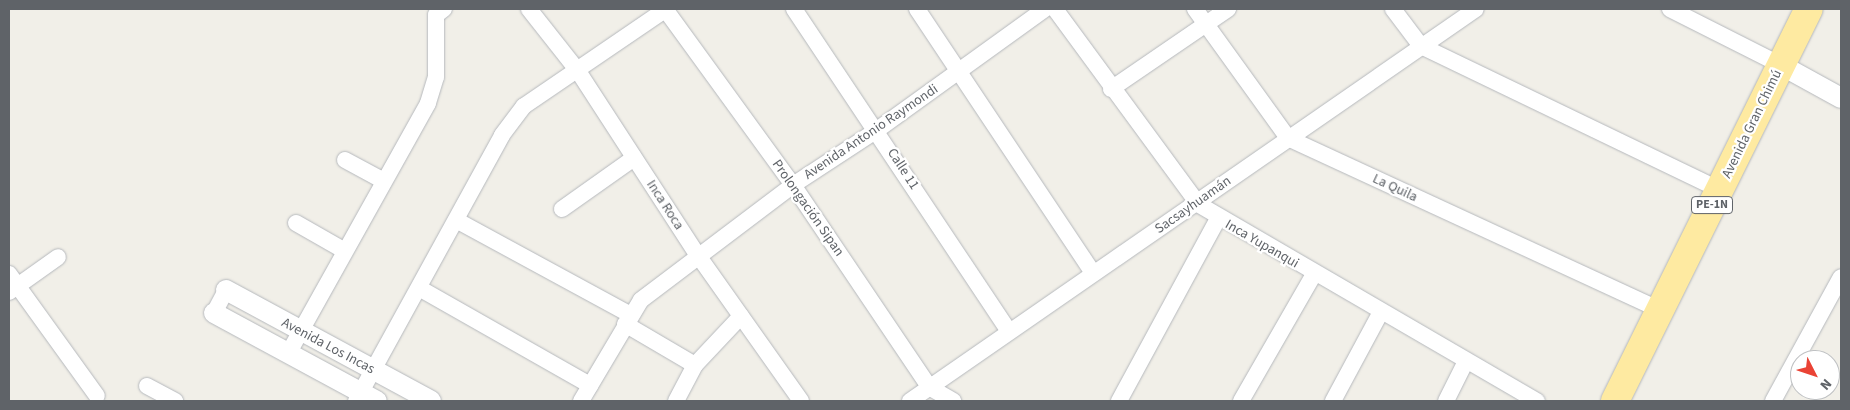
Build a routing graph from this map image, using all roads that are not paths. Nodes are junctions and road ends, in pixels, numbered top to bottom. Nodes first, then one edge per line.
1 (529, 9) edge
2 (666, 9) edge
3 (794, 9) edge
4 (917, 9) edge
5 (1045, 9) edge
6 (1055, 9) edge
7 (1195, 9) edge
8 (1228, 9) edge
9 (1394, 9) edge
10 (1476, 9) edge
11 (1670, 9) edge
12 (1792, 9) edge
13 (1809, 9) edge
14 (440, 12) edge
15 (1206, 24) junction
16 (1421, 46) junction
17 (1775, 62) junction
18 (959, 70) junction
19 (578, 71) junction
20 (1111, 89) junction
21 (1841, 98) edge
22 (878, 130) junction
23 (1288, 138) junction
24 (634, 158) junction
25 (344, 160) dead end
26 (384, 181) junction
27 (1706, 183) junction
28 (793, 185) junction
29 (1198, 204) junction
30 (562, 209) dead end
31 (1218, 219) junction
32 (456, 220) junction
33 (296, 223) dead end
34 (345, 251) junction
35 (697, 254) junction
36 (58, 257) dead end
37 (1093, 273) junction
38 (1314, 274) junction
39 (1841, 277) edge
40 (12, 284) edge
41 (419, 288) junction
42 (226, 290) joint
43 (1647, 304) junction
44 (1381, 312) junction
45 (214, 313) joint
46 (741, 316) junction
47 (628, 320) junction
48 (301, 331) junction
49 (1009, 331) junction
50 (288, 354) junction
51 (1466, 361) junction
52 (695, 365) junction
53 (373, 370) junction
54 (590, 384) junction
55 (147, 386) dead end
56 (929, 387) junction
57 (97, 396) dead end
58 (364, 398) edge
59 (175, 401) edge
60 (430, 401) edge
61 (581, 401) edge
62 (676, 401) edge
63 (801, 401) edge
64 (910, 401) edge
65 (953, 401) edge
66 (1119, 401) edge
67 (1241, 401) edge
68 (1332, 401) edge
69 (1446, 401) edge
70 (1537, 401) edge
71 (1600, 401) edge
72 (1615, 401) edge
73 (1773, 401) edge

1 - 19 street, Inca Roca
2 - 19 street
2 - 28 street, Prolongación Sipan
3 - 22 street, Calle 11
4 - 18 street
5 - 18 street, Avenida Antonio Raymondi
6 - 20 street, Inca Yupanqui
7 - 15 street, La Quila
8 - 15 street
9 - 16 street
10 - 16 street, Sacsayhuamán
11 - 17 street
12 - 17 highway, Avenida Gran Chimú / PE-1N
13 - 17 highway, Avenida Gran Chimú / PE-1N
14 - 26 street
15 - 20 street
15 - 23 street, La Quila
16 - 23 street, Sacsayhuamán
16 - 27 street
17 - 21 street
17 - 27 highway, Avenida Gran Chimú / PE-1N
17 - 72 highway, Avenida Gran Chimú / PE-1N
18 - 22 street, Avenida Antonio Raymondi
18 - 37 street
19 - 24 street, Inca Roca
19 - 32 street
20 - 29 street, Inca Yupanqui
22 - 28 street, Avenida Antonio Raymondi
22 - 49 street, Calle 11
23 - 29 street, Sacsayhuamán
23 - 43 street, La Quila
24 - 30 street
24 - 35 street, Inca Roca
25 - 26 street
26 - 34 street
27 - 43 highway, Avenida Gran Chimú / PE-1N
28 - 35 street, Avenida Antonio Raymondi
28 - 56 street, Prolongación Sipan
29 - 31 street, Inca Yupanqui
29 - 37 street, Sacsayhuamán
31 - 38 street, Inca Yupanqui
31 - 66 street
32 - 41 street
32 - 47 street
33 - 34 street
34 - 48 street
35 - 46 street, Inca Roca
35 - 47 street, Avenida Antonio Raymondi
36 - 40 street
37 - 49 street, Sacsayhuamán
38 - 44 street, Inca Yupanqui
38 - 67 street
39 - 73 street
40 - 57 street
41 - 53 street
41 - 54 street
42 - 45 street
42 - 48 street, Avenida Los Incas
43 - 71 highway, Avenida Gran Chimú / PE-1N
44 - 51 street, Inca Yupanqui
44 - 68 street
45 - 50 street, Avenida Los Incas
46 - 52 street
46 - 63 street, Inca Roca
47 - 52 street
47 - 54 street, Avenida Antonio Raymondi
48 - 50 street
48 - 53 street, Avenida Los Incas
49 - 56 street, Sacsayhuamán
50 - 58 street, Avenida Los Incas
51 - 69 street
51 - 70 street, Inca Yupanqui
52 - 62 street
53 - 58 street
53 - 60 street, Avenida Los Incas
54 - 61 street, Avenida Antonio Raymondi
55 - 59 street
56 - 64 street, Sacsayhuamán
56 - 65 street, Prolongación Sipan

